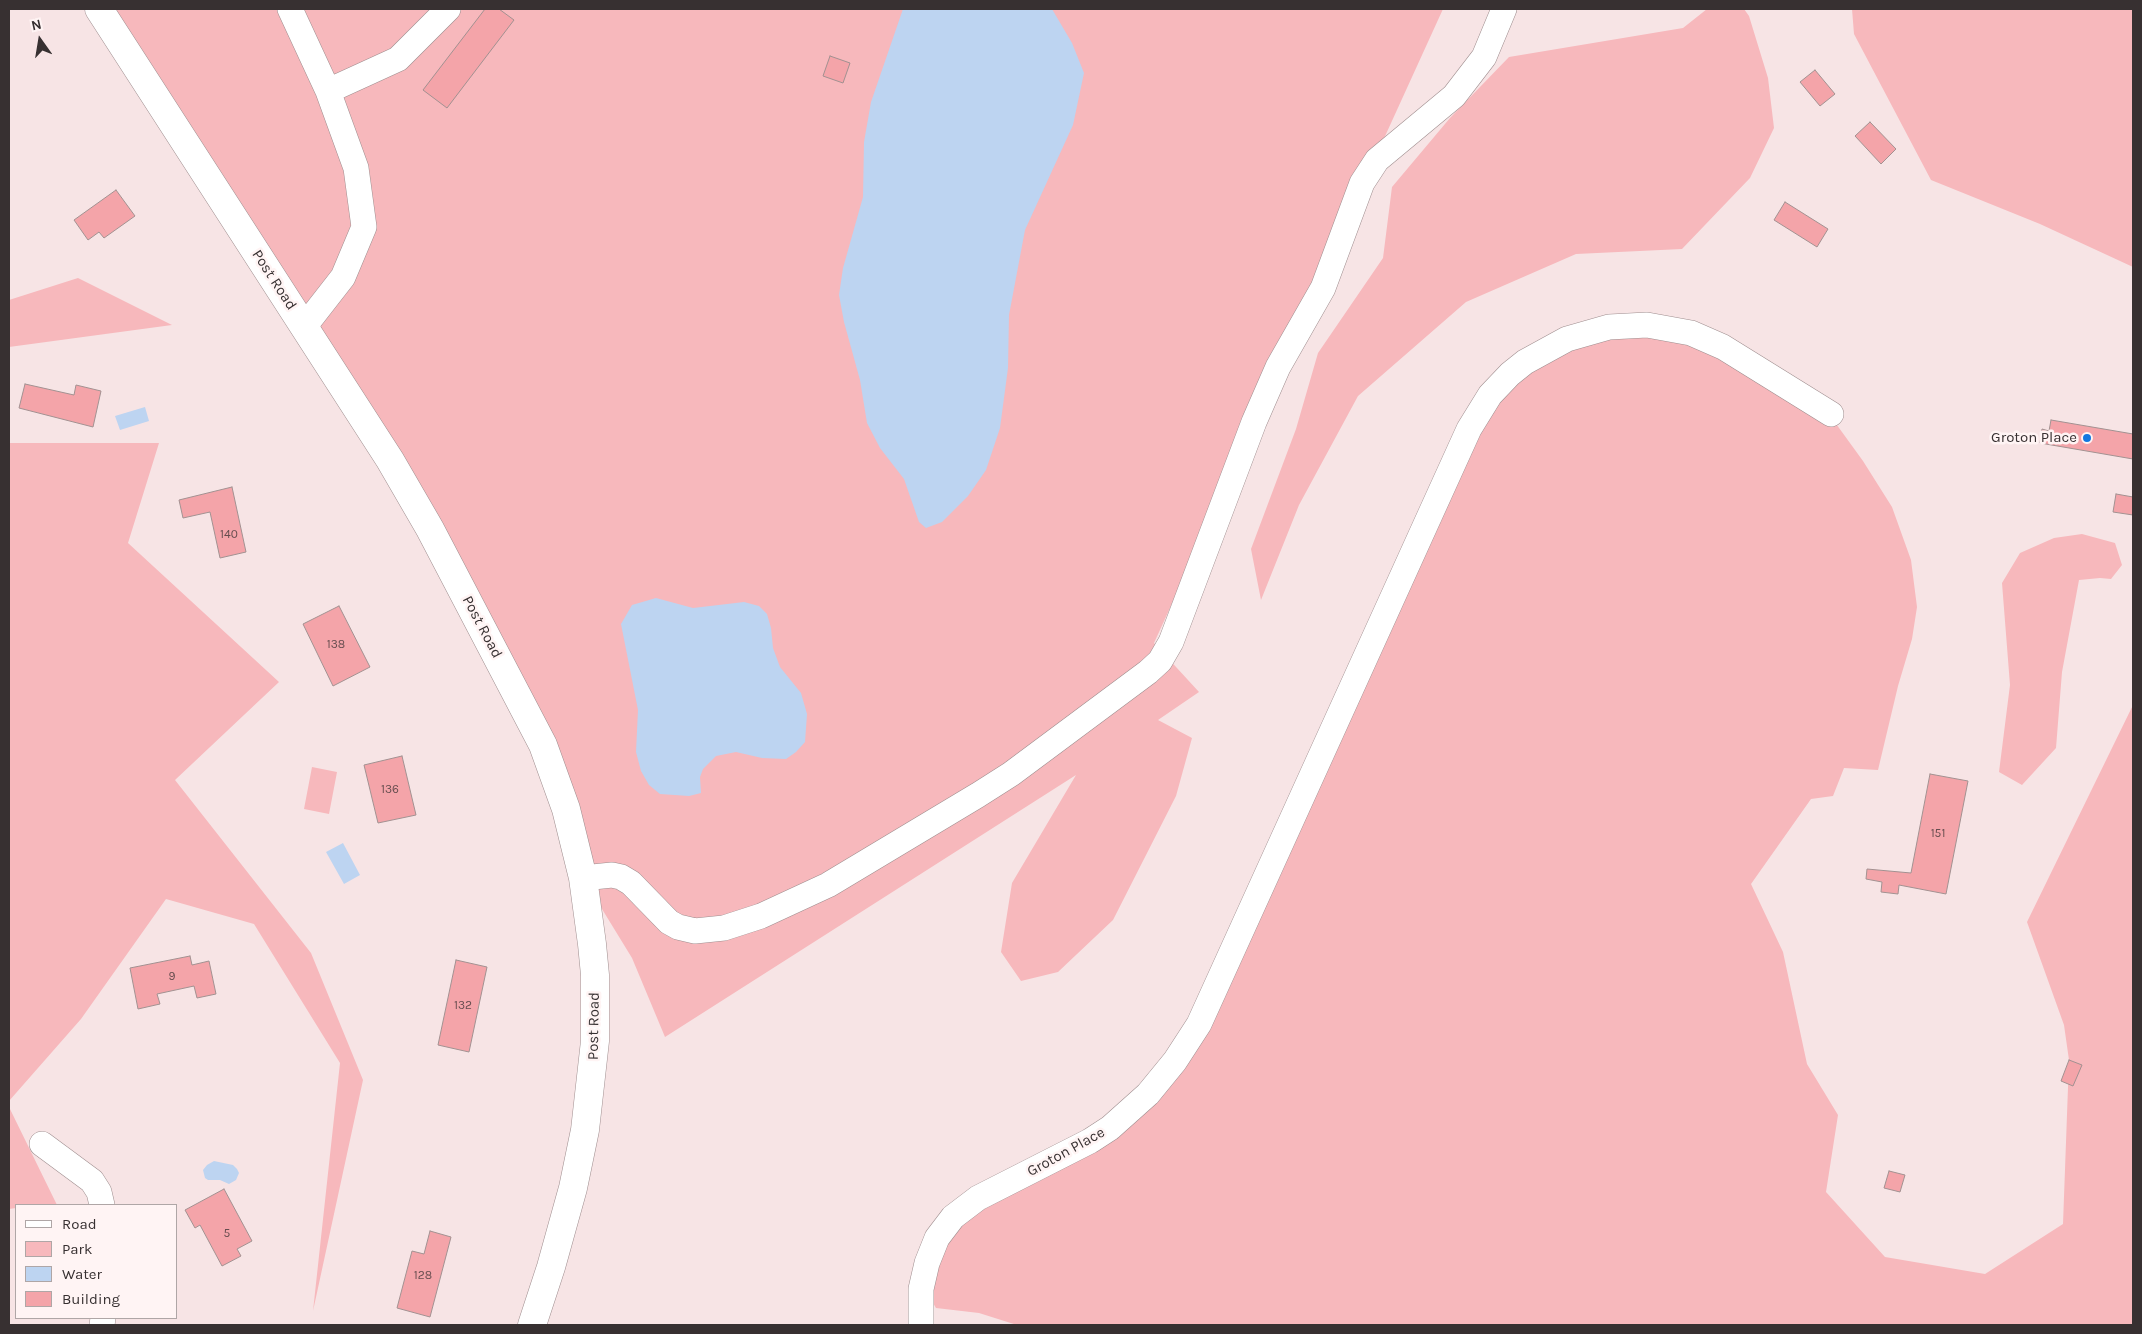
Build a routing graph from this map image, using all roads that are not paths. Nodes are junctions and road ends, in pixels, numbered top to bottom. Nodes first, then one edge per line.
1 (100, 9) edge
2 (290, 9) edge
3 (448, 9) edge
4 (1504, 9) edge
5 (328, 90) junction
6 (304, 327) junction
7 (1831, 414) dead end
8 (583, 878) junction
9 (42, 1144) dead end
10 (102, 1204) edge
11 (532, 1325) edge
12 (921, 1325) edge

1 - 6 main road, Post Road
2 - 5 street
3 - 5 street
4 - 8 street
5 - 6 street
6 - 8 main road, Post Road
7 - 12 street, Groton Place
8 - 11 main road, Post Road
9 - 10 street

